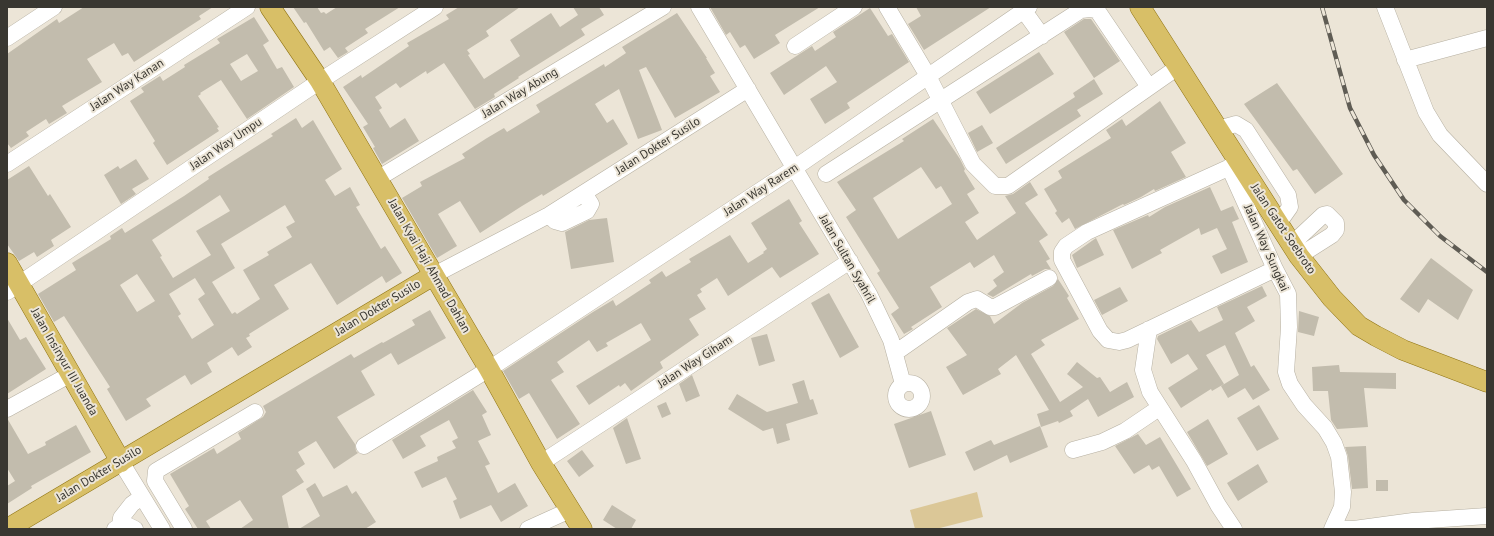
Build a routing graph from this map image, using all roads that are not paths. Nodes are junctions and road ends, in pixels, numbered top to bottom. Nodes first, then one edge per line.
1 (54, 7) edge
2 (247, 7) edge
3 (270, 7) edge
4 (435, 7) edge
5 (663, 7) edge
6 (699, 7) edge
7 (854, 7) edge
8 (887, 7) edge
9 (1140, 7) edge
10 (1385, 7) edge
11 (1026, 9) edge
12 (1042, 36) junction
13 (7, 38) edge
14 (1487, 38) edge
15 (795, 46) dead end
16 (1406, 60) junction
17 (1178, 67) junction
18 (928, 76) junction
19 (320, 81) junction
20 (1149, 87) junction
21 (748, 89) junction
22 (940, 100) junction
23 (1218, 129) junction
24 (7, 164) edge
25 (1234, 165) junction
26 (793, 169) junction
27 (826, 174) dead end
28 (377, 179) junction
29 (1487, 184) edge
30 (1278, 224) junction
31 (850, 261) junction
32 (7, 263) edge
33 (1274, 269) junction
34 (434, 275) junction
35 (1049, 278) dead end
36 (13, 288) edge
37 (1149, 329) junction
38 (895, 353) junction
39 (489, 369) junction
40 (72, 374) junction
41 (1487, 382) edge
42 (903, 384) dead end
43 (1159, 408) junction
44 (7, 409) edge
45 (255, 412) dead end
46 (364, 446) dead end
47 (1073, 450) dead end
48 (121, 462) junction
49 (541, 462) junction
50 (154, 477) junction
51 (134, 483) junction
52 (142, 497) junction
53 (570, 510) junction
54 (1487, 516) edge
55 (123, 528) edge
56 (1333, 528) edge
57 (7, 529) edge
58 (162, 529) edge
59 (184, 529) edge
60 (528, 529) edge
61 (582, 529) edge
62 (1234, 529) edge

1 - 13 street
2 - 24 street, Jalan Way Kanan
3 - 19 main road, Jalan Kyai Haji Ahmad Dahlan
4 - 19 street, Jalan Way Umpu
5 - 28 street, Jalan Way Abung
6 - 21 street, Jalan Sultan Syahril
7 - 15 street
8 - 18 street
9 - 17 main road, Jalan Gatot Soebroto
10 - 16 street
11 - 12 street
11 - 18 street, Jalan Way Rarem
12 - 20 street
12 - 22 street
14 - 16 street
16 - 29 street
17 - 20 street
17 - 23 main road, Jalan Gatot Soebroto
18 - 22 street
18 - 26 street, Jalan Way Rarem
19 - 28 main road, Jalan Kyai Haji Ahmad Dahlan
19 - 36 street, Jalan Way Umpu
20 - 22 street
21 - 26 street, Jalan Sultan Syahril
21 - 34 street, Jalan Dokter Susilo
22 - 27 street
23 - 25 main road, Jalan Gatot Soebroto
23 - 30 street
25 - 30 main road, Jalan Gatot Soebroto
25 - 33 street, Jalan Way Sungkai
25 - 37 street
26 - 31 street, Jalan Sultan Syahril
26 - 39 street, Jalan Way Rarem
28 - 34 main road, Jalan Kyai Haji Ahmad Dahlan
30 - 41 main road, Jalan Gatot Soebroto
31 - 38 street, Jalan Sultan Syahril
31 - 49 street, Jalan Way Giham
32 - 36 main road, Jalan Insinyur III Juanda
33 - 37 street
33 - 56 street, Jalan Way Sungkai
34 - 39 main road, Jalan Kyai Haji Ahmad Dahlan
34 - 48 main road, Jalan Dokter Susilo
35 - 38 street
36 - 40 main road, Jalan Insinyur III Juanda
37 - 43 street
38 - 42 street, Jalan Sultan Syahril
39 - 46 street, Jalan Way Rarem
39 - 49 main road, Jalan Kyai Haji Ahmad Dahlan
40 - 44 street
40 - 48 main road, Jalan Insinyur III Juanda
43 - 47 street
43 - 62 street
45 - 50 street
48 - 51 street
48 - 57 main road, Jalan Dokter Susilo
49 - 53 main road, Jalan Kyai Haji Ahmad Dahlan
50 - 51 street
50 - 59 street
51 - 52 street
52 - 55 street
52 - 58 street
53 - 60 street
53 - 61 main road, Jalan Kyai Haji Ahmad Dahlan
54 - 56 street

